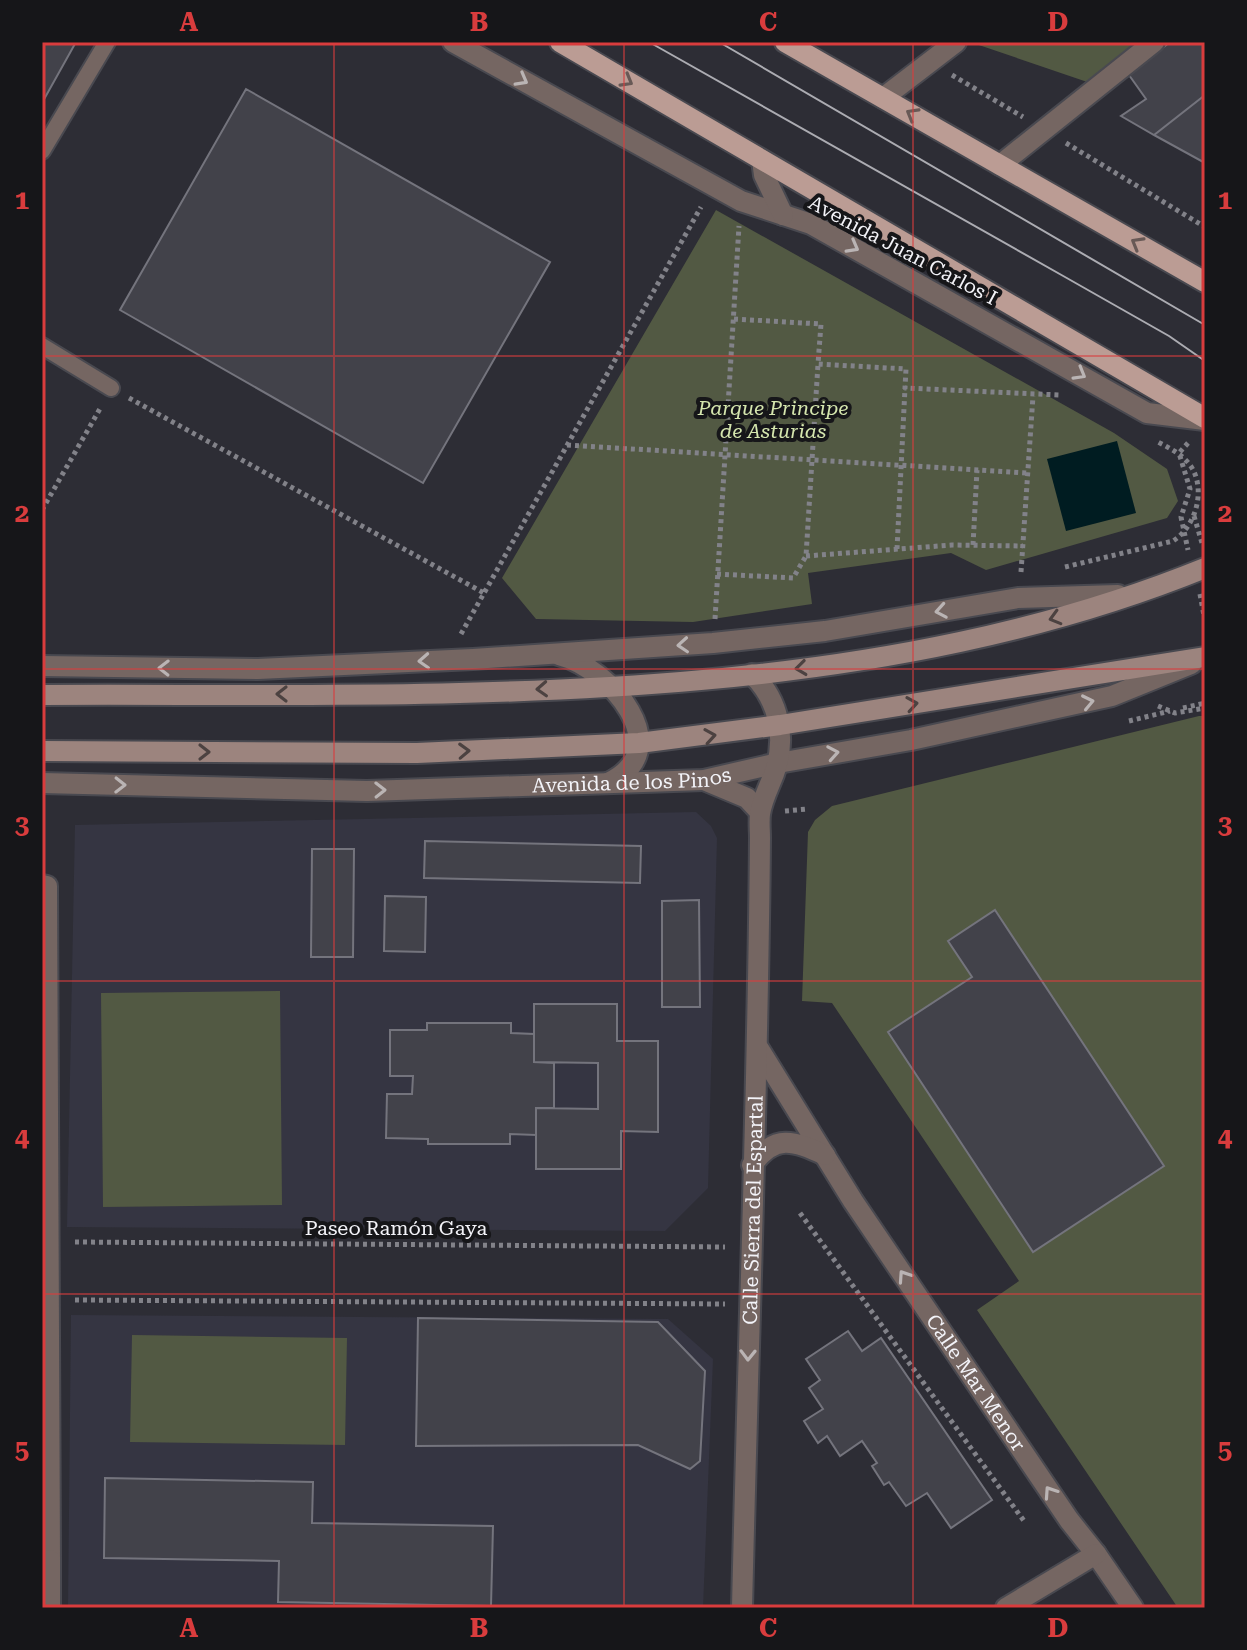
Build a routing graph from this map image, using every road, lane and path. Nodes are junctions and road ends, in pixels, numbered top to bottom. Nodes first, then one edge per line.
1 (107, 42) edge
2 (453, 42) edge
3 (560, 42) edge
4 (785, 42) edge
5 (956, 42) edge
6 (1154, 42) edge
7 (883, 98) junction
8 (42, 151) edge
9 (762, 160) junction
10 (1000, 165) junction
11 (713, 186) junction
12 (741, 201) junction
13 (783, 215) junction
14 (1205, 282) edge
15 (734, 319) junction
16 (42, 346) edge
17 (818, 364) junction
18 (111, 388) junction
19 (905, 388) junction
20 (1068, 395) dead end
21 (1033, 396) junction
22 (1202, 424) edge
23 (1151, 438) dead end
24 (567, 445) junction
25 (1179, 453) junction
26 (725, 454) junction
27 (812, 460) junction
28 (900, 465) junction
29 (977, 470) junction
30 (1028, 473) junction
31 (42, 510) edge
32 (1194, 516) junction
33 (1184, 534) junction
34 (973, 545) junction
35 (1023, 546) junction
36 (897, 549) junction
37 (1205, 552) edge
38 (806, 556) junction
39 (1199, 570) edge
40 (717, 574) junction
41 (1021, 577) dead end
42 (484, 593) junction
43 (1130, 595) junction
44 (1205, 621) edge
45 (460, 634) dead end
46 (713, 643) junction
47 (552, 654) junction
48 (1205, 657) edge
49 (42, 666) edge
50 (752, 674) junction
51 (609, 685) junction
52 (42, 695) edge
53 (1148, 700) dead end
54 (1205, 708) edge
55 (780, 725) junction
56 (639, 743) junction
57 (42, 751) edge
58 (778, 763) junction
59 (704, 780) junction
60 (42, 783) edge
61 (605, 785) junction
62 (793, 801) dead end
63 (788, 811) dead end
64 (760, 812) junction
65 (42, 885) edge
66 (759, 1049) junction
67 (825, 1155) junction
68 (752, 1165) junction
69 (800, 1213) dead end
70 (49, 1242) junction
71 (750, 1247) junction
72 (49, 1300) junction
73 (749, 1304) junction
74 (1024, 1521) dead end
75 (1096, 1554) junction
76 (46, 1560) edge
77 (50, 1608) edge
78 (742, 1608) edge
79 (1006, 1608) edge
80 (1133, 1608) edge

1 - 8 lane
2 -> 11 street, Avenida Juan Carlos I
3 -> 9 main road, Avenida Juan Carlos I
4 - 7 main road
5 - 7 street
6 - 10 street
10 -> 7 main road
9 - 13 street
9 - 22 main road, Avenida Juan Carlos I
14 -> 10 main road
11 - 12 street, Avenida Juan Carlos I
11 - 24 path
12 - 13 street, Avenida Juan Carlos I
12 - 15 path
13 -> 22 street, Avenida Juan Carlos I
15 - 17 path
15 - 26 path
16 - 18 lane
17 - 19 path
17 - 27 path
18 - 31 path
18 - 42 path
19 - 21 path
19 - 28 path
20 - 21 path
21 - 30 path
22 - 25 path
23 - 25 path
24 - 26 path
24 - 42 path
25 - 32 path
25 - 33 path
26 - 27 path
26 - 40 path
27 - 28 path
27 - 38 path
28 - 29 path
28 - 36 path
29 - 30 path
29 - 34 path
30 - 35 path
32 - 33 path
32 - 37 path
33 - 39 path
34 - 35 path
34 - 36 path
35 - 41 path
36 - 38 path
38 - 40 path
39 - 43 main road
39 - 44 path
40 - 46 path
42 - 45 path
43 -> 46 street
43 -> 50 main road
46 -> 47 street
47 -> 49 street
47 - 51 street
55 -> 48 main road, Avenida de los Pinos
58 -> 48 street, Avenida de los Pinos
50 - 51 main road
50 - 55 street, Calle Sierra del Espartal
51 -> 52 main road
51 - 56 street
53 - 54 path
56 -> 55 main road, Avenida de los Pinos
55 - 58 street, Calle Sierra del Espartal
57 -> 56 main road, Avenida de los Pinos
56 - 61 street
58 - 59 street, Avenida de los Pinos
58 - 64 street, Calle Sierra del Espartal
59 - 61 street, Avenida de los Pinos
59 - 64 street
60 -> 61 street, Avenida de los Pinos
62 - 63 path
64 - 66 street, Calle Sierra del Espartal
65 - 70 street
66 - 67 street, Calle Mar Menor
66 - 68 street, Calle Sierra del Espartal
67 - 68 street
75 -> 67 street, Calle Mar Menor
68 - 71 street, Calle Sierra del Espartal
69 - 74 path
70 - 71 path, Paseo Ramón Gaya
70 - 72 street
71 - 73 street, Calle Sierra del Espartal
72 - 73 path
72 - 76 street
73 -> 78 street, Calle Sierra del Espartal
75 - 79 street
75 - 80 street, Calle Mar Menor
76 - 77 street

